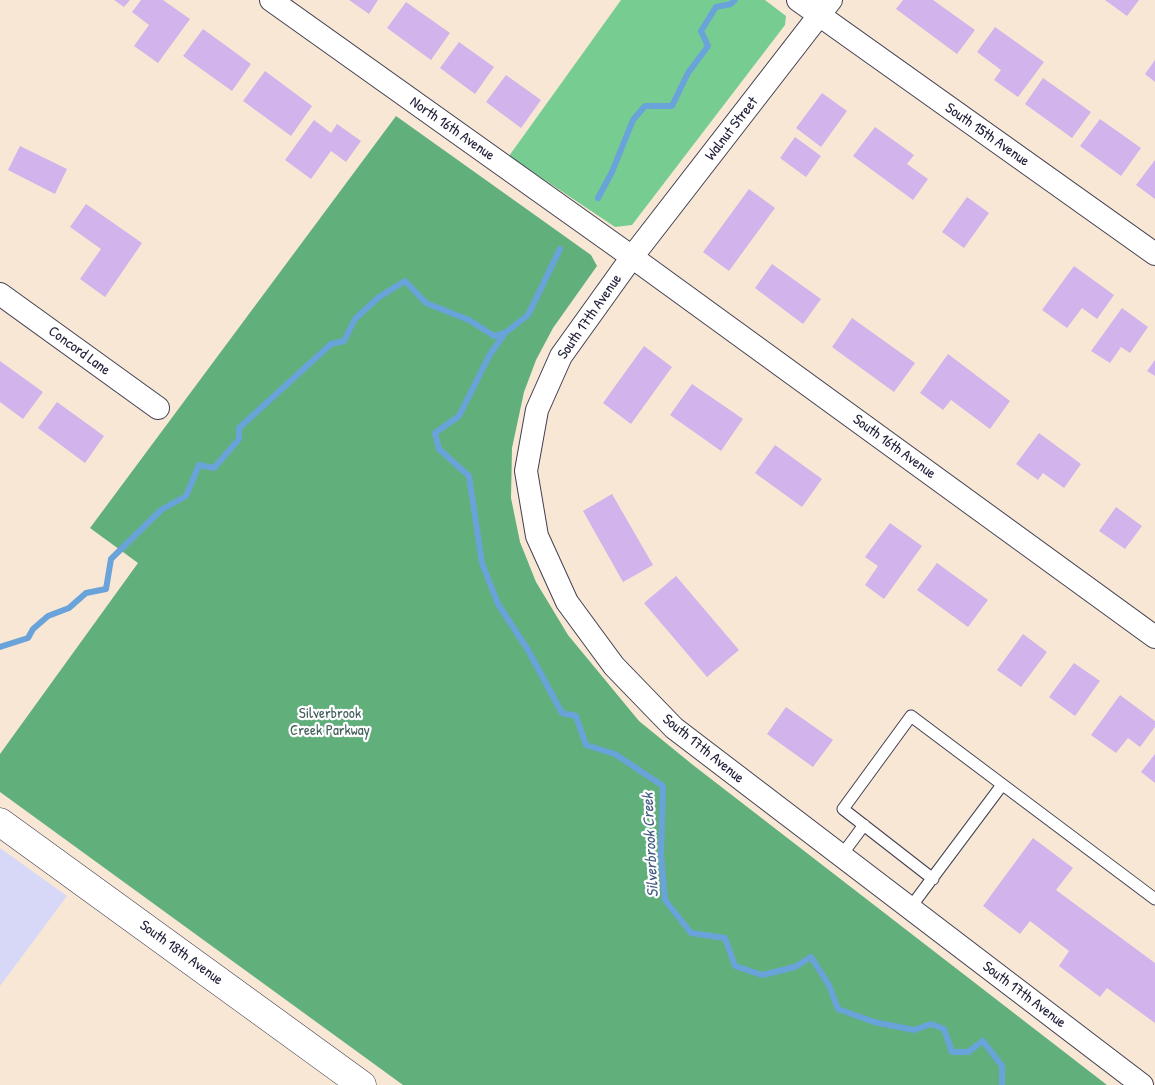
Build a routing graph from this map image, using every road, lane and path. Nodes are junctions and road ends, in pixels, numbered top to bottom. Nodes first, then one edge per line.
1 (272, 0) edge
2 (798, 0) edge
3 (826, 8) edge
4 (1155, 254) edge
5 (632, 257) junction
6 (0, 294) edge
7 (158, 408) dead end
8 (1155, 637) edge
9 (1002, 785) junction
10 (0, 822) edge
11 (864, 825) junction
12 (841, 856) junction
13 (934, 879) junction
14 (1155, 899) edge
15 (910, 908) junction
16 (362, 1085) edge
17 (1142, 1085) edge

1 - 5 street, North 16th Avenue
2 - 3 street, South 15th Avenue
3 - 4 street, South 15th Avenue
3 - 5 street, Walnut Street
5 - 8 street, South 16th Avenue
5 - 12 street, South 17th Avenue
6 - 7 street, Concord Lane
9 - 11 lane
9 - 13 lane
9 - 14 lane
10 - 16 street, South 18th Avenue
11 - 12 lane
11 - 13 lane
12 - 15 street, South 17th Avenue
13 - 15 lane
15 - 17 street, South 17th Avenue

